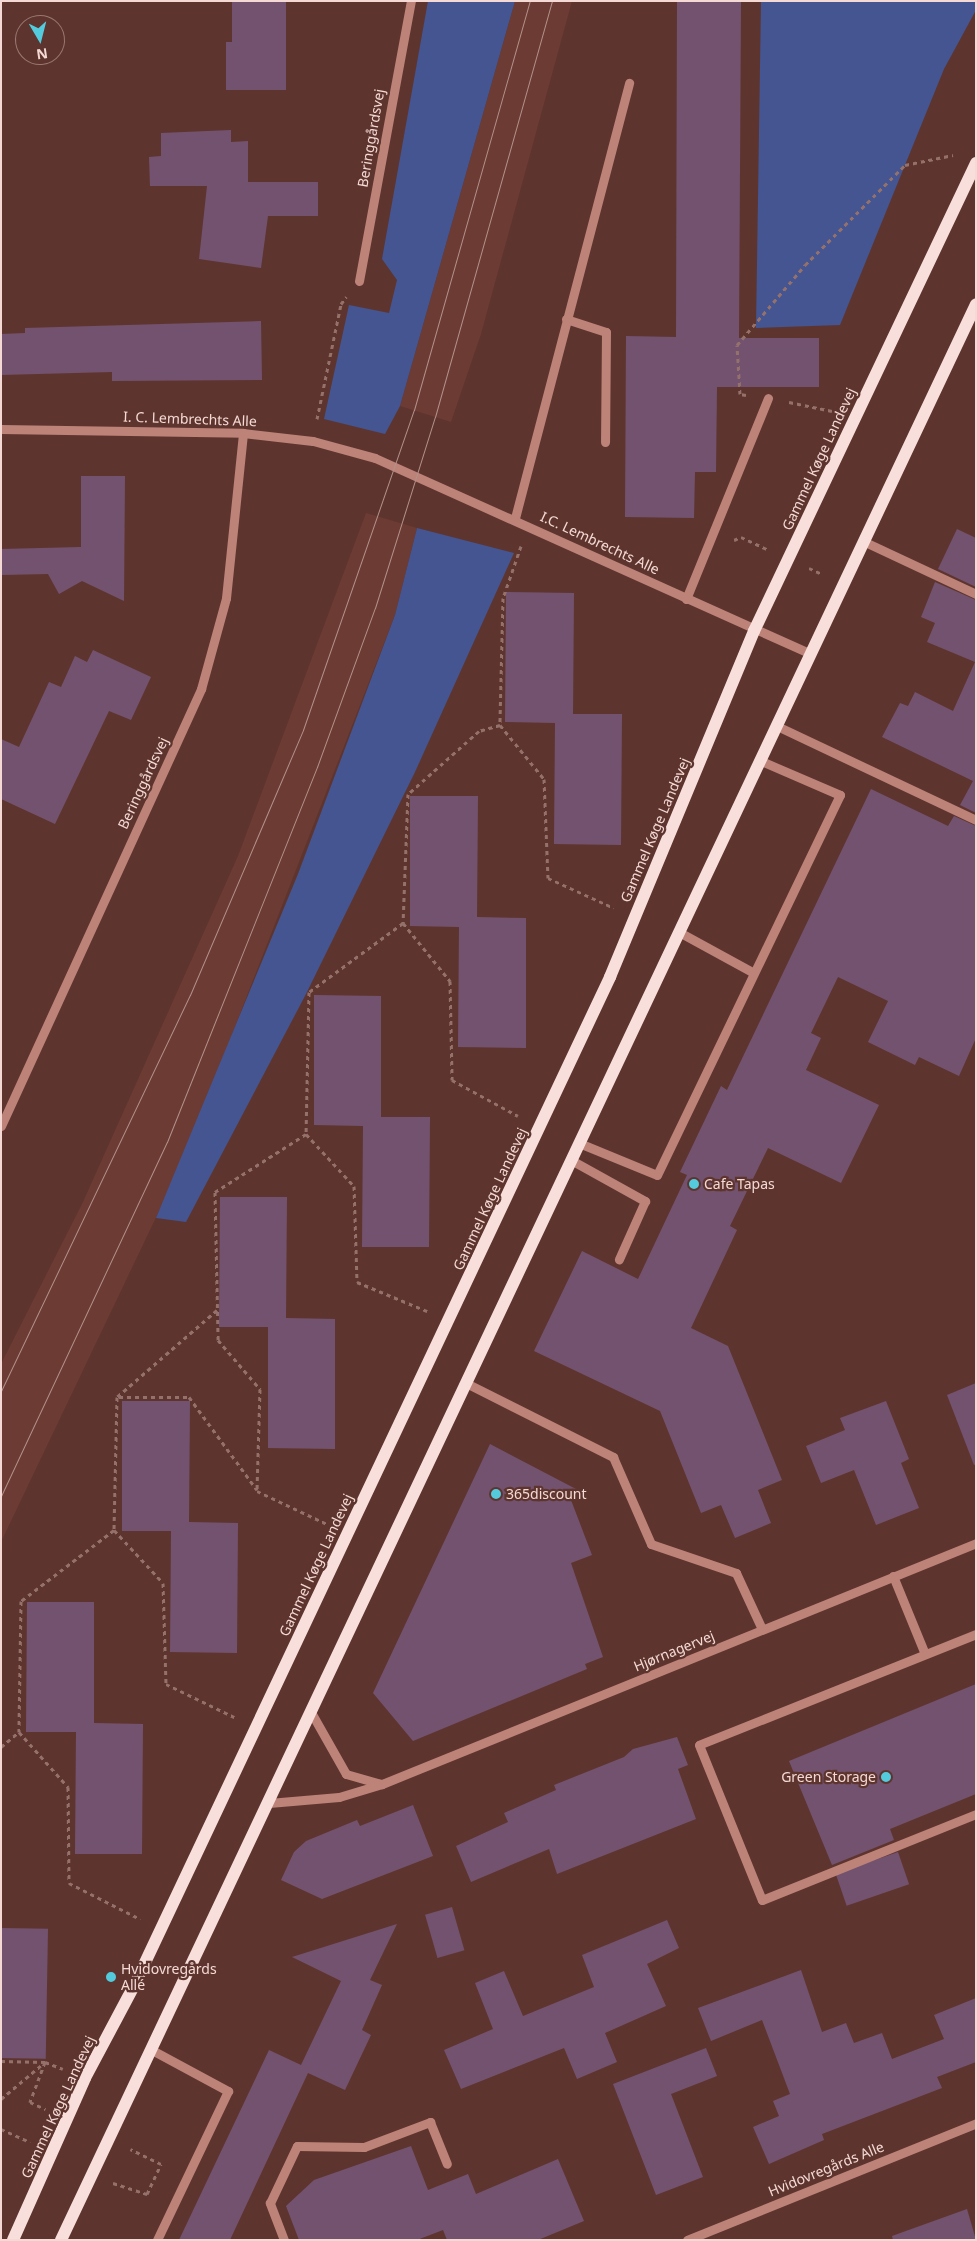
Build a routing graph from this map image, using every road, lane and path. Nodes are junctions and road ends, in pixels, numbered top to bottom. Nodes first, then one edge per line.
1 (411, 1) edge
2 (629, 83) dead end
3 (958, 154) dead end
4 (976, 163) edge
5 (359, 281) joint
6 (976, 304) edge
7 (566, 319) junction
8 (768, 398) junction
9 (856, 415) junction
10 (1, 430) edge
11 (243, 433) junction
12 (313, 441) junction
13 (605, 442) dead end
14 (376, 458) joint
15 (515, 518) junction
16 (528, 524) junction
17 (865, 542) junction
18 (976, 594) edge
19 (686, 599) junction
20 (754, 631) junction
21 (811, 654) junction
22 (500, 726) junction
23 (777, 726) junction
24 (760, 761) junction
25 (976, 820) edge
26 (635, 918) junction
27 (404, 923) junction
28 (679, 932) junction
29 (754, 973) junction
30 (1, 1126) edge
31 (540, 1128) junction
32 (306, 1134) junction
33 (579, 1143) junction
34 (571, 1160) junction
35 (618, 1259) dead end
36 (218, 1310) junction
37 (449, 1320) junction
38 (466, 1383) junction
39 (117, 1397) junction
40 (258, 1491) junction
41 (114, 1530) junction
42 (348, 1533) junction
43 (976, 1543) edge
44 (893, 1576) junction
45 (762, 1630) junction
46 (976, 1634) edge
47 (925, 1654) junction
48 (312, 1714) junction
49 (256, 1727) junction
50 (19, 1732) junction
51 (1, 1747) edge
52 (382, 1784) junction
53 (269, 1803) junction
54 (976, 1814) edge
55 (159, 1929) junction
56 (150, 2049) junction
57 (1, 2061) edge
58 (46, 2062) junction
59 (85, 2078) junction
60 (1, 2099) edge
61 (30, 2102) dead end
62 (976, 2123) edge
63 (1, 2128) edge
64 (54, 2153) junction
65 (161, 2164) dead end
66 (447, 2164) dead end
67 (91, 2176) junction
68 (14, 2240) edge
69 (61, 2240) edge
70 (157, 2240) edge
71 (284, 2240) edge
72 (687, 2240) edge

1 - 5 street, Beringgårdsvej
2 - 7 street
3 - 8 path
4 - 9 main road, Gammel Køge Landevej
5 - 12 path
6 - 17 main road
7 - 13 street
7 - 15 street
8 - 9 path
8 - 19 street
9 - 20 main road, Gammel Køge Landevej
10 - 11 street, I. C. Lembrechts Alle
11 - 12 street, I. C. Lembrechts Alle
11 - 30 street, Beringgårdsvej
12 - 14 street, I. C. Lembrechts Alle
14 - 15 street, I.C. Lembrechts Alle
15 - 16 street, I.C. Lembrechts Alle
16 - 19 street, I.C. Lembrechts Alle
16 - 22 path
17 - 18 street
17 - 21 main road
19 - 20 street, I.C. Lembrechts Alle
20 - 21 street, I.C. Lembrechts Alle
20 - 26 main road, Gammel Køge Landevej
21 - 23 main road
22 - 26 path
22 - 27 path
23 - 24 main road
23 - 25 street
24 - 28 main road
24 - 29 street
26 - 31 main road, Gammel Køge Landevej
27 - 31 path
27 - 32 path
28 - 29 street
28 - 33 main road
29 - 33 street
31 - 37 main road, Gammel Køge Landevej
32 - 36 path
32 - 37 path
33 - 34 main road
34 - 35 street
34 - 38 main road
36 - 39 path
36 - 40 path
37 - 42 main road, Gammel Køge Landevej
38 - 45 street
38 - 48 main road
39 - 40 path
39 - 41 path
40 - 42 path
41 - 49 path
41 - 50 path
42 - 49 main road, Gammel Køge Landevej
43 - 44 street, Hjørnagervej
44 - 45 street, Hjørnagervej
44 - 47 street
45 - 52 street, Hjørnagervej
46 - 47 street
47 - 54 street
48 - 52 street
48 - 53 main road
49 - 55 main road, Gammel Køge Landevej
50 - 51 path
50 - 55 path
52 - 53 street, Hjørnagervej
53 - 56 main road
55 - 59 main road, Gammel Køge Landevej
56 - 67 main road
56 - 70 street
57 - 58 path
58 - 59 path
58 - 60 path
58 - 61 path
59 - 64 main road, Gammel Køge Landevej
62 - 72 street, Hvidovregårds Alle
63 - 64 path
64 - 68 main road, Gammel Køge Landevej
65 - 67 path
66 - 71 street
67 - 69 main road

